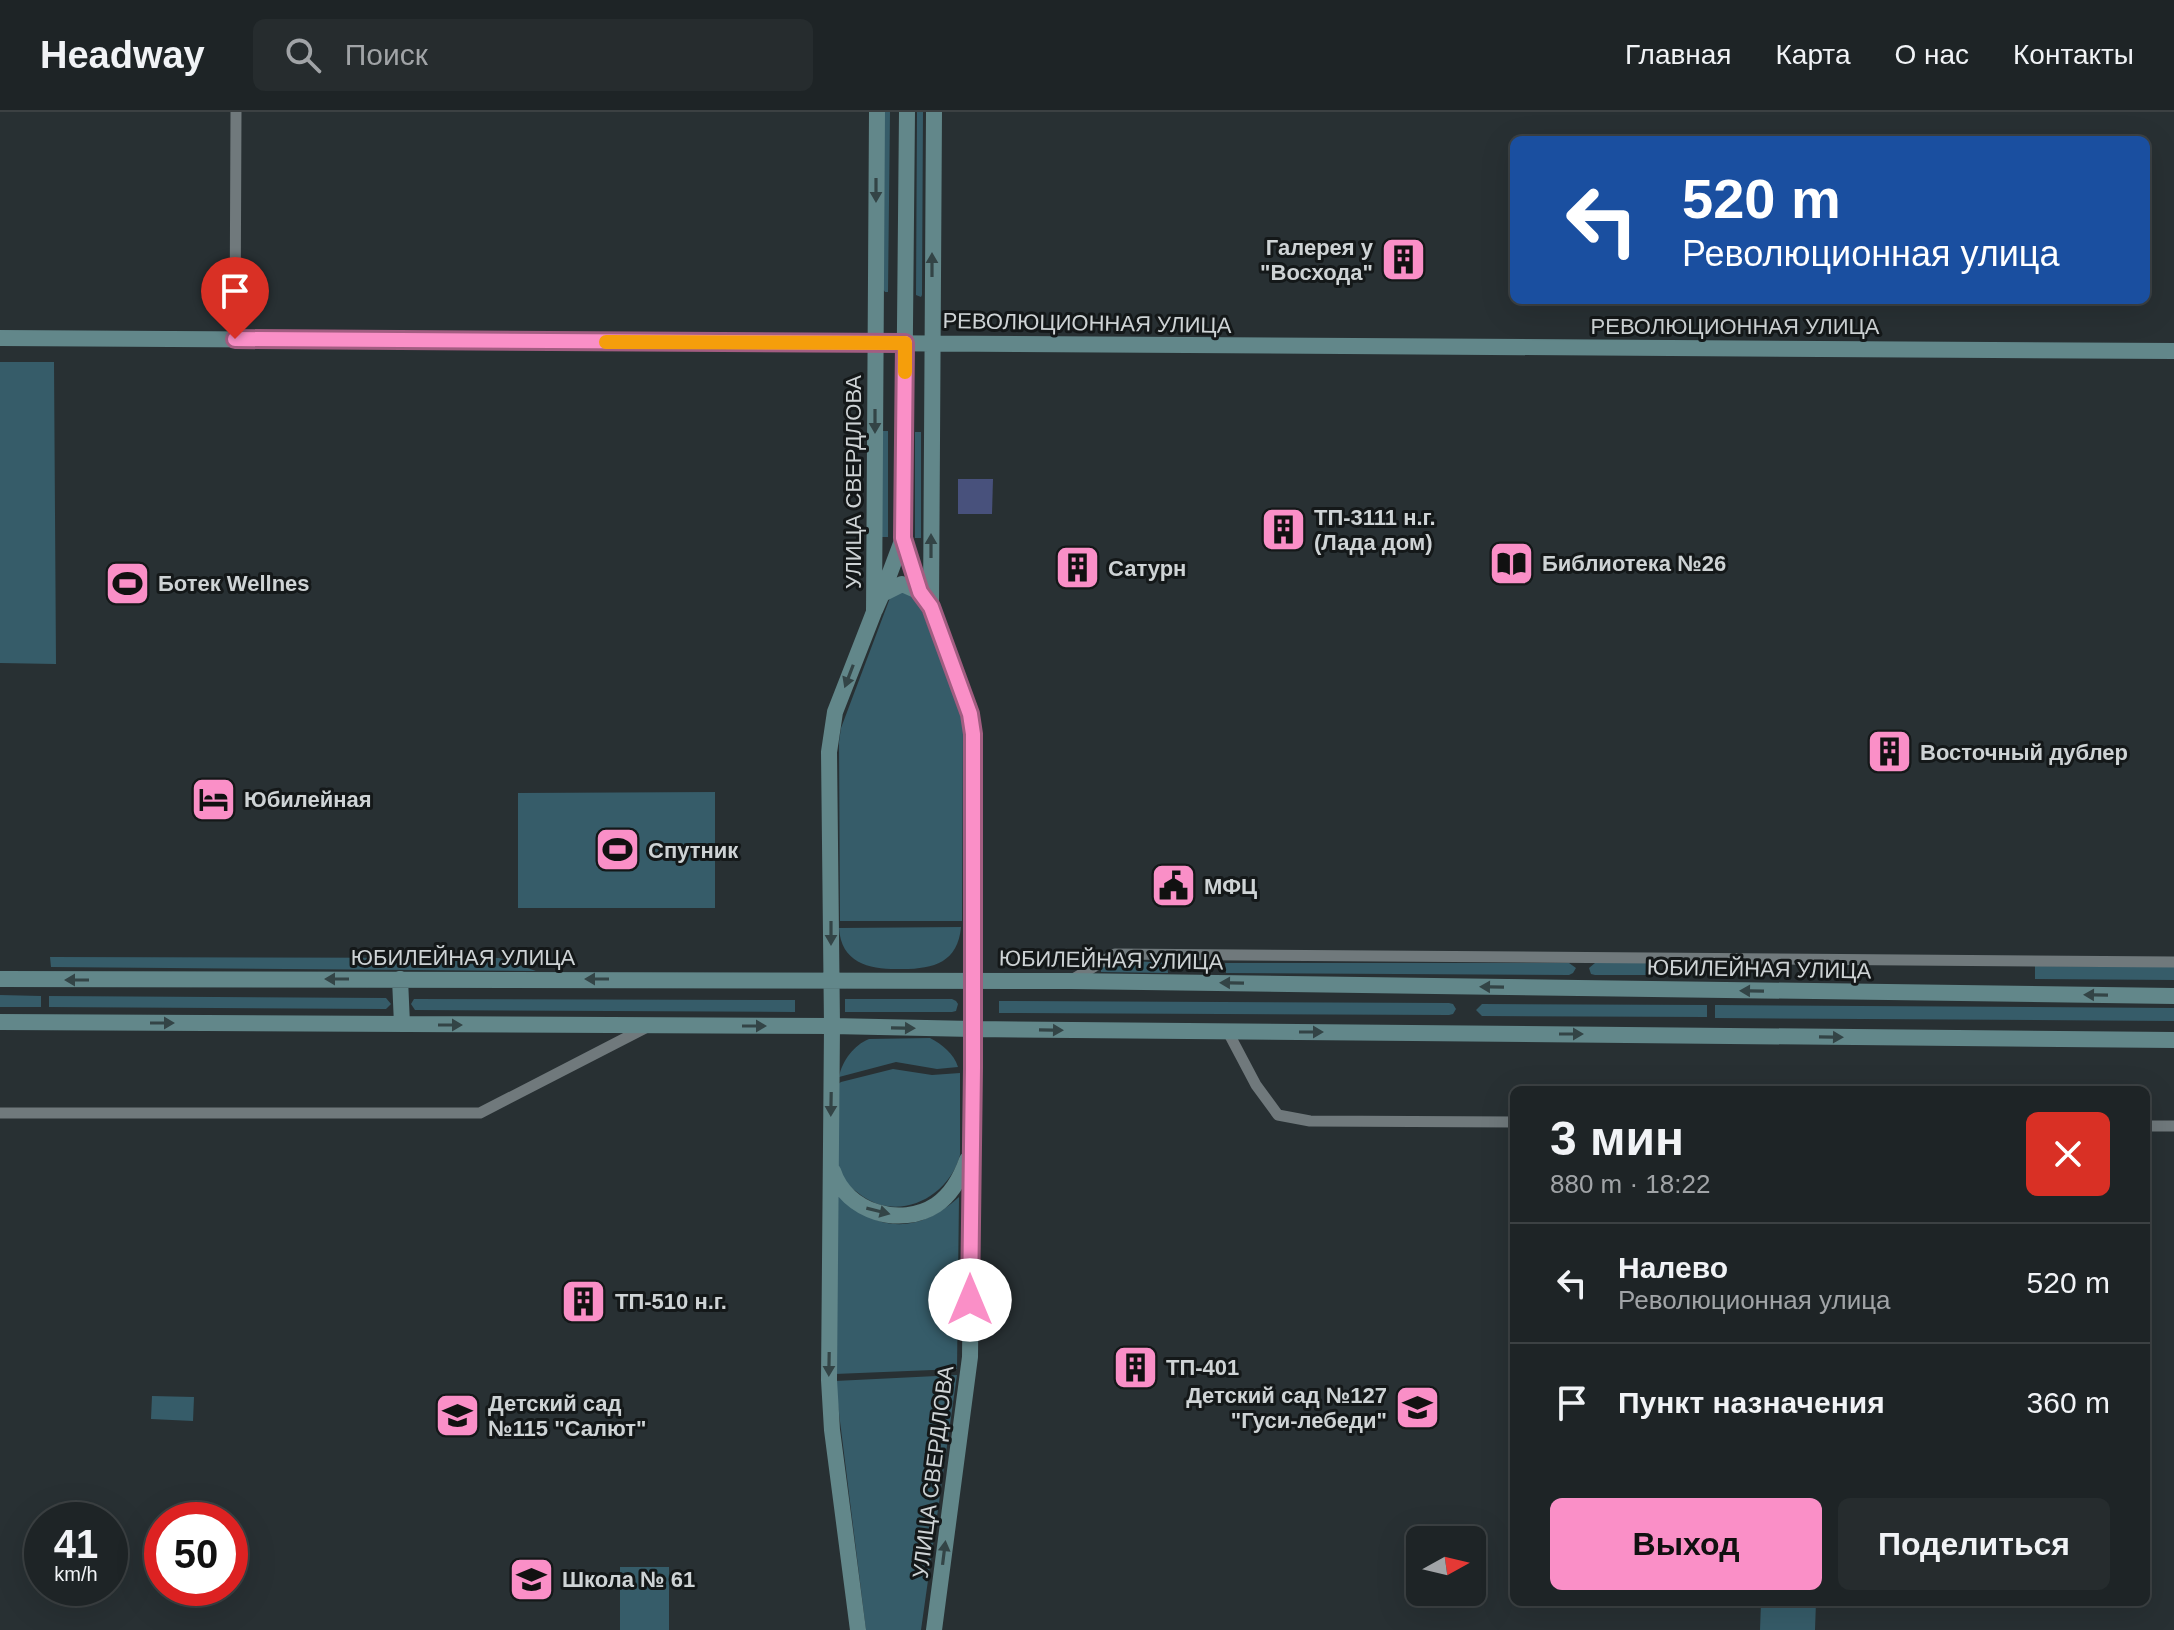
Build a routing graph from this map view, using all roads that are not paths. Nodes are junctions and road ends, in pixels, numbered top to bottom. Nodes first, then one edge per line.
1 (236, 112) edge
2 (877, 112) edge
3 (907, 112) edge
4 (934, 112) edge
5 (0, 338) edge
6 (235, 339) junction
7 (876, 343) junction
8 (905, 343) junction
9 (932, 343) junction
10 (2174, 351) edge
11 (903, 538) junction
12 (920, 592) junction
13 (882, 594) junction
14 (931, 607) junction
15 (874, 612) junction
16 (2174, 962) edge
17 (0, 979) edge
18 (400, 979) junction
19 (831, 980) junction
20 (973, 981) junction
21 (1069, 981) junction
22 (2174, 996) edge
23 (0, 1022) edge
24 (402, 1024) junction
25 (650, 1026) junction
26 (832, 1026) junction
27 (973, 1029) junction
28 (1228, 1032) junction
29 (2174, 1040) edge
30 (0, 1113) edge
31 (1510, 1122) edge
32 (2150, 1126) edge
33 (2174, 1126) edge
34 (972, 1149) junction
35 (830, 1158) junction
36 (858, 1630) edge
37 (934, 1630) edge

1 - 6 street
2 -> 7 main road, УЛИЦА СВЕРДЛОВА
3 - 8 main road, УЛИЦА СВЕРДЛОВА
9 -> 4 main road, УЛИЦА СВЕРДЛОВА
5 - 6 main road, РЕВОЛЮЦИОННАЯ УЛИЦА
6 - 7 main road, РЕВОЛЮЦИОННАЯ УЛИЦА
7 - 8 main road, РЕВОЛЮЦИОННАЯ УЛИЦА
7 -> 15 main road, УЛИЦА СВЕРДЛОВА
8 - 9 main road, РЕВОЛЮЦИОННАЯ УЛИЦА
8 - 11 main road, УЛИЦА СВЕРДЛОВА
9 - 10 main road, РЕВОЛЮЦИОННАЯ УЛИЦА
14 -> 9 main road, УЛИЦА СВЕРДЛОВА
11 - 12 main road, УЛИЦА СВЕРДЛОВА
11 - 13 main road, УЛИЦА СВЕРДЛОВА
12 - 13 main road, УЛИЦА СВЕРДЛОВА
12 - 14 main road, УЛИЦА СВЕРДЛОВА
13 - 15 main road, УЛИЦА СВЕРДЛОВА
14 - 20 main road, УЛИЦА СВЕРДЛОВА
15 -> 19 main road, УЛИЦА СВЕРДЛОВА
16 - 21 street
18 -> 17 main road, ЮБИЛЕЙНАЯ УЛИЦА
19 -> 18 main road, ЮБИЛЕЙНАЯ УЛИЦА
18 - 24 main road
19 - 20 main road, ЮБИЛЕЙНАЯ УЛИЦА
19 - 26 main road, УЛИЦА СВЕРДЛОВА
20 - 21 main road, ЮБИЛЕЙНАЯ УЛИЦА
20 - 27 main road, УЛИЦА СВЕРДЛОВА
22 -> 21 main road, ЮБИЛЕЙНАЯ УЛИЦА
23 -> 24 main road
24 -> 25 main road
25 -> 26 main road
25 - 30 street
26 -> 27 main road
26 -> 35 main road, УЛИЦА СВЕРДЛОВА
27 -> 28 main road
27 - 34 main road, УЛИЦА СВЕРДЛОВА
28 -> 29 main road
28 - 31 street
32 - 33 street
35 -> 34 main road
37 -> 34 main road, УЛИЦА СВЕРДЛОВА
35 -> 36 main road, УЛИЦА СВЕРДЛОВА

